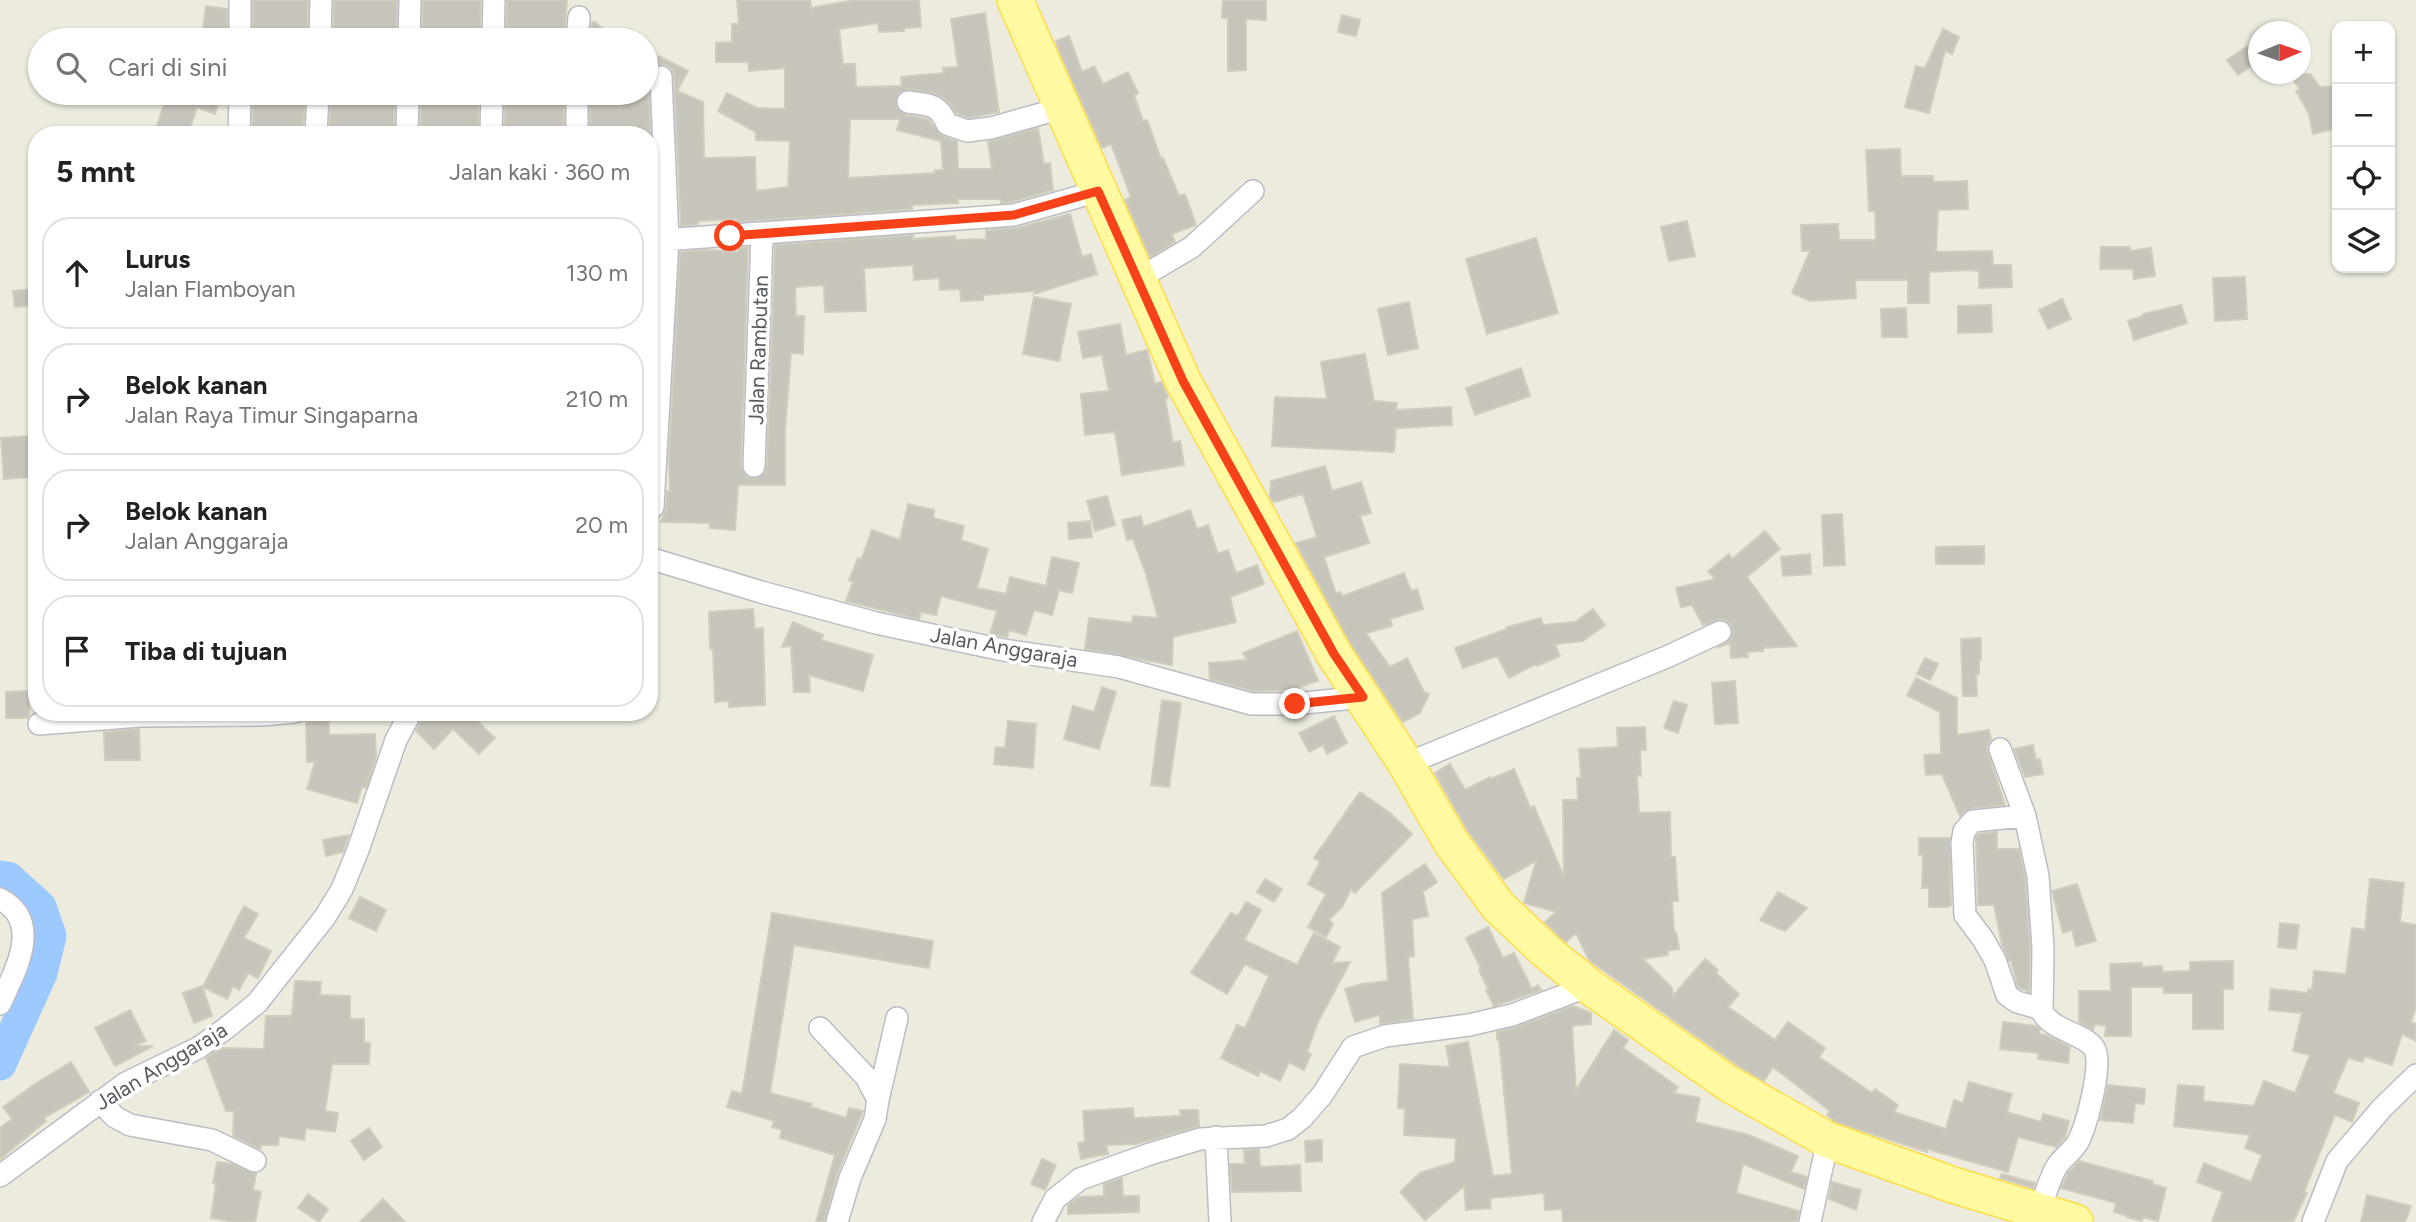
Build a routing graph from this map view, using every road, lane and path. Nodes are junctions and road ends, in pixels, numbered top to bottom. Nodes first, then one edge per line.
1 (240, 0) edge
2 (321, 0) edge
3 (410, 0) edge
4 (494, 0) edge
5 (1015, 0) edge
6 (579, 17) dead end
7 (240, 28) edge
8 (320, 28) edge
9 (409, 28) edge
10 (493, 28) edge
11 (578, 28) edge
12 (661, 77) dead end
13 (908, 102) dead end
14 (240, 105) edge
15 (317, 105) edge
16 (408, 105) edge
17 (492, 105) edge
18 (577, 105) edge
19 (1062, 108) junction
20 (239, 126) edge
21 (316, 126) edge
22 (407, 126) edge
23 (491, 126) edge
24 (577, 126) edge
25 (1098, 191) junction
26 (1252, 191) dead end
27 (762, 233) junction
28 (658, 241) edge
29 (1138, 279) junction
30 (754, 466) dead end
31 (658, 561) edge
32 (1720, 632) dead end
33 (1363, 697) junction
34 (77, 721) edge
35 (406, 721) edge
36 (39, 724) dead end
37 (2000, 749) dead end
38 (1406, 764) junction
39 (2025, 816) junction
40 (0, 900) edge
41 (1589, 986) junction
42 (0, 1004) edge
43 (2042, 1009) junction
44 (897, 1018) dead end
45 (820, 1028) dead end
46 (2416, 1075) edge
47 (878, 1100) junction
48 (100, 1101) junction
49 (1216, 1137) junction
50 (1828, 1140) junction
51 (255, 1161) dead end
52 (0, 1176) edge
53 (2039, 1211) junction
54 (837, 1222) edge
55 (1043, 1222) edge
56 (1220, 1222) edge
57 (1810, 1222) edge
58 (2075, 1222) edge
59 (2312, 1222) edge

1 - 7 street
2 - 8 street
3 - 9 street
4 - 10 street
5 - 19 main road
6 - 11 street
12 - 28 street
13 - 19 street
14 - 20 street
15 - 21 street
16 - 22 street
17 - 23 street
18 - 24 street
19 - 25 main road
25 - 27 street
25 - 29 main road
26 - 29 street
27 - 28 street
27 - 30 street, Jalan Rambutan
29 - 33 main road
31 - 33 street, Jalan Anggaraja
32 - 38 street
33 - 38 main road
34 - 36 street
35 - 48 street, Jalan Anggaraja
37 - 39 street
38 - 41 main road
39 - 43 street
39 - 43 street
40 - 42 street
41 - 49 street
41 - 50 main road
43 - 53 street
44 - 47 street
45 - 47 street
46 - 59 street
47 - 54 street
48 - 51 street
48 - 52 street, Jalan Anggaraja
49 - 55 street
49 - 56 street
50 - 53 main road
50 - 57 street
53 - 58 main road

